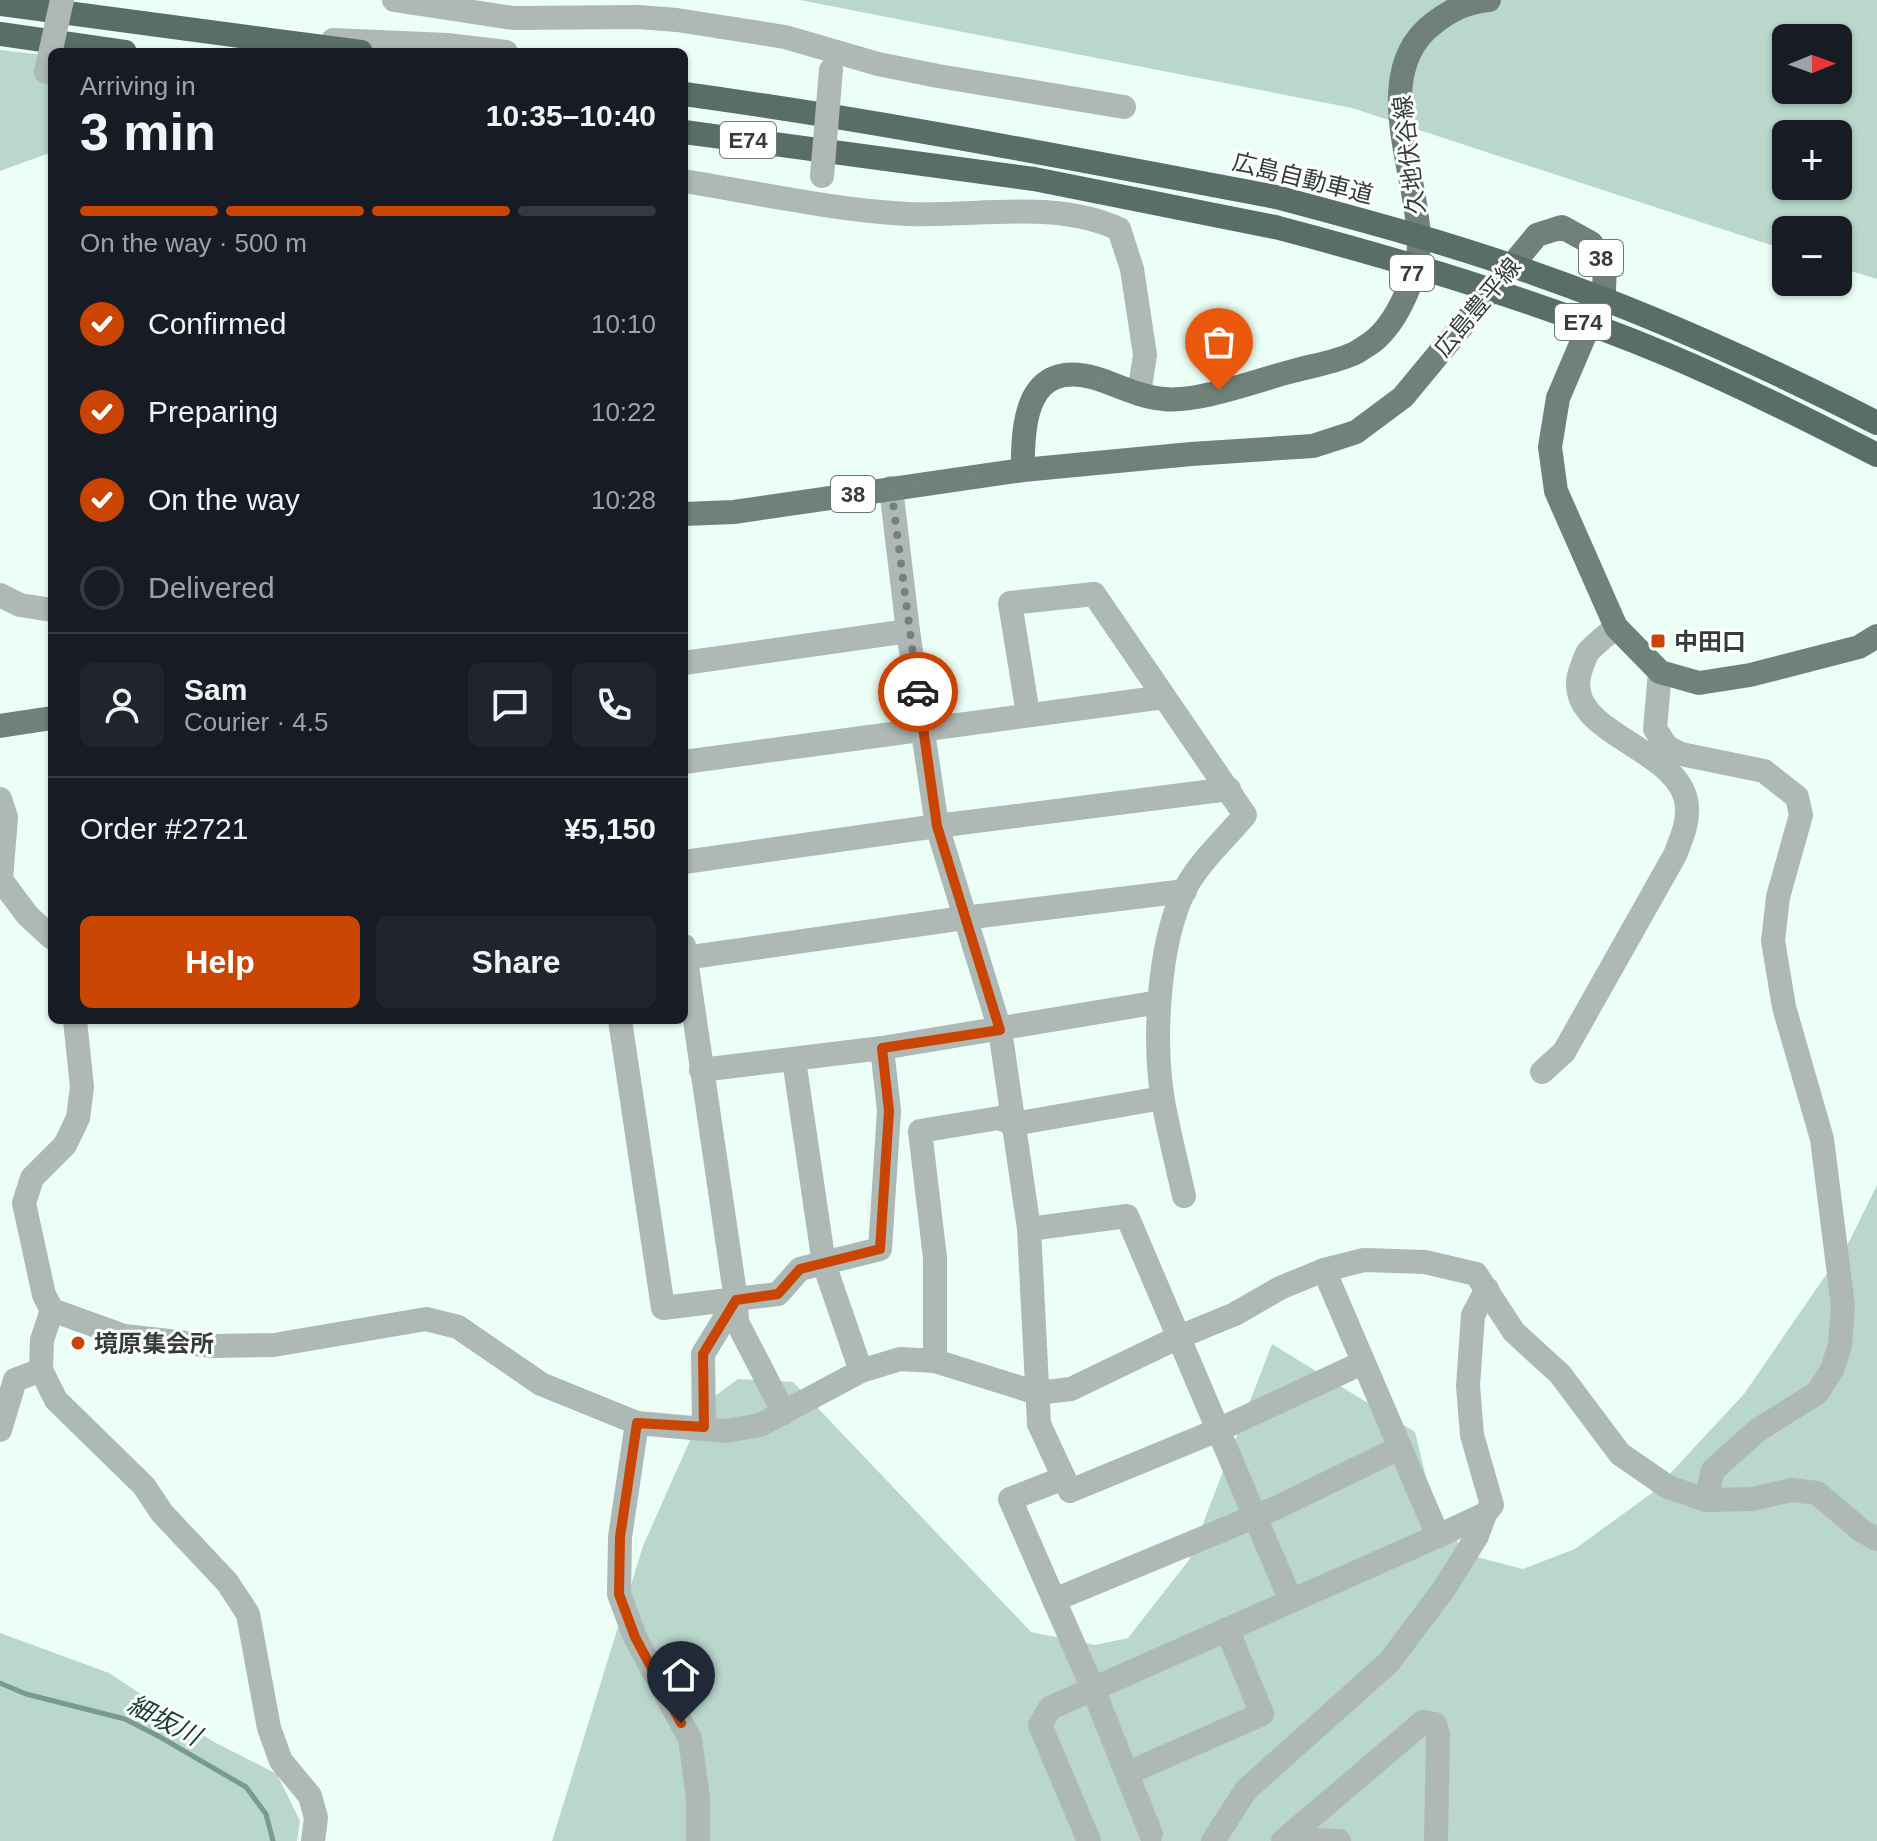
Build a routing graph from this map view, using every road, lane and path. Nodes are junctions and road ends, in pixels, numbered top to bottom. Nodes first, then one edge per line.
1 (62, 0) edge
2 (394, 0) edge
3 (1489, 0) edge
4 (0, 4) edge
5 (1448, 6) edge
6 (0, 34) edge
7 (231, 35) junction
8 (54, 48) edge
9 (97, 48) edge
10 (330, 48) edge
11 (472, 48) edge
12 (833, 61) junction
13 (688, 87) edge
14 (688, 95) edge
15 (760, 105) junction
16 (1124, 107) dead end
17 (688, 133) edge
18 (688, 144) edge
19 (812, 149) junction
20 (688, 182) edge
21 (816, 203) junction
22 (1139, 394) junction
23 (1877, 423) edge
24 (1877, 455) edge
25 (1023, 470) junction
26 (891, 488) junction
27 (688, 514) edge
28 (0, 595) edge
29 (48, 609) edge
30 (1616, 627) junction
31 (908, 631) junction
32 (1877, 636) edge
33 (688, 662) edge
34 (1660, 672) junction
35 (1164, 697) junction
36 (1028, 714) junction
37 (48, 719) edge
38 (0, 726) edge
39 (923, 728) junction
40 (688, 761) edge
41 (1229, 789) junction
42 (0, 799) edge
43 (937, 826) junction
44 (688, 861) edge
45 (1, 881) edge
46 (1185, 891) junction
47 (964, 918) junction
48 (48, 934) edge
49 (688, 954) edge
50 (688, 976) edge
51 (1159, 1002) junction
52 (75, 1024) edge
53 (621, 1024) edge
54 (1000, 1030) junction
55 (882, 1048) junction
56 (794, 1060) junction
57 (701, 1070) junction
58 (1542, 1072) dead end
59 (1162, 1098) junction
60 (1014, 1124) junction
61 (1184, 1196) dead end
62 (1029, 1229) junction
63 (824, 1264) junction
64 (1324, 1270) junction
65 (1487, 1289) junction
66 (736, 1300) junction
67 (52, 1310) junction
68 (1179, 1337) junction
69 (935, 1361) junction
70 (1362, 1363) junction
71 (41, 1370) junction
72 (861, 1371) junction
73 (1037, 1393) junction
74 (784, 1413) junction
75 (637, 1423) junction
76 (704, 1427) junction
77 (0, 1430) edge
78 (1218, 1430) junction
79 (1399, 1448) junction
80 (1064, 1478) junction
81 (1706, 1500) junction
82 (1485, 1514) junction
83 (1254, 1517) junction
84 (1438, 1536) junction
85 (1877, 1539) edge
86 (1054, 1600) junction
87 (1291, 1601) junction
88 (1227, 1629) junction
89 (1093, 1689) junction
90 (1128, 1773) junction
91 (1151, 1834) dead end
92 (1289, 1836) edge
93 (313, 1841) edge
94 (698, 1841) edge
95 (1089, 1841) edge
96 (1213, 1841) edge
97 (1339, 1841) edge
98 (1436, 1841) edge

1 - 8 street, bridge
2 - 12 street
3 - 5 main road, 久地伏谷線 / 77
4 - 7 highway
5 - 22 main road, 久地伏谷線 / 77
6 - 9 highway
7 - 10 highway
7 - 11 street
12 - 16 street
12 - 21 street, bridge
13 - 15 street
14 - 15 highway, 広島自動車道 / E74
15 - 23 highway, 広島自動車道 / E74, bridge
17 - 19 highway, E74
18 - 19 street
19 - 24 highway, E74, bridge
20 - 21 street
21 - 22 street
22 - 25 main road, 久地伏谷線 / 77
25 - 26 main road, 広島豊平線 / 38
25 - 30 main road, 広島豊平線 / 38
26 - 27 main road, 広島豊平線 / 38
26 - 31 street
28 - 29 street
30 - 34 main road, 広島豊平線 / 38
30 - 58 street
31 - 33 street
31 - 39 street
32 - 34 main road, 広島豊平線 / 38
34 - 81 street
35 - 36 street
35 - 36 street
35 - 41 street
36 - 39 street
37 - 38 main road
39 - 40 street
39 - 43 street
41 - 43 street
41 - 46 street
42 - 45 street
43 - 44 street
43 - 47 street
45 - 48 street
46 - 47 street
46 - 51 street
47 - 49 street
47 - 54 street
50 - 57 street
51 - 54 street
51 - 59 street
52 - 67 street
53 - 66 street
54 - 55 street
54 - 60 street
55 - 56 street
55 - 63 street
56 - 57 street
56 - 63 street
57 - 66 street
59 - 60 street
59 - 61 street
60 - 62 street
60 - 69 street
62 - 68 street
62 - 73 street
63 - 66 street
63 - 72 street
64 - 65 street
64 - 68 street
64 - 70 street
65 - 81 street
65 - 82 street
66 - 74 street
66 - 76 street
67 - 71 street
67 - 75 street
68 - 73 street
68 - 78 street
69 - 72 street
69 - 73 street
70 - 78 street
70 - 79 street
71 - 77 street
71 - 93 street
72 - 74 street
73 - 80 street
74 - 76 street
75 - 76 street
75 - 94 street
78 - 80 street
78 - 83 street
79 - 83 street
79 - 84 street
80 - 86 street
81 - 85 street
82 - 84 street
82 - 96 street
83 - 86 street
83 - 87 street
84 - 87 street
86 - 89 street
87 - 88 street
88 - 89 street
88 - 90 street
89 - 90 street
89 - 95 street
90 - 91 street
92 - 97 street
92 - 98 street

